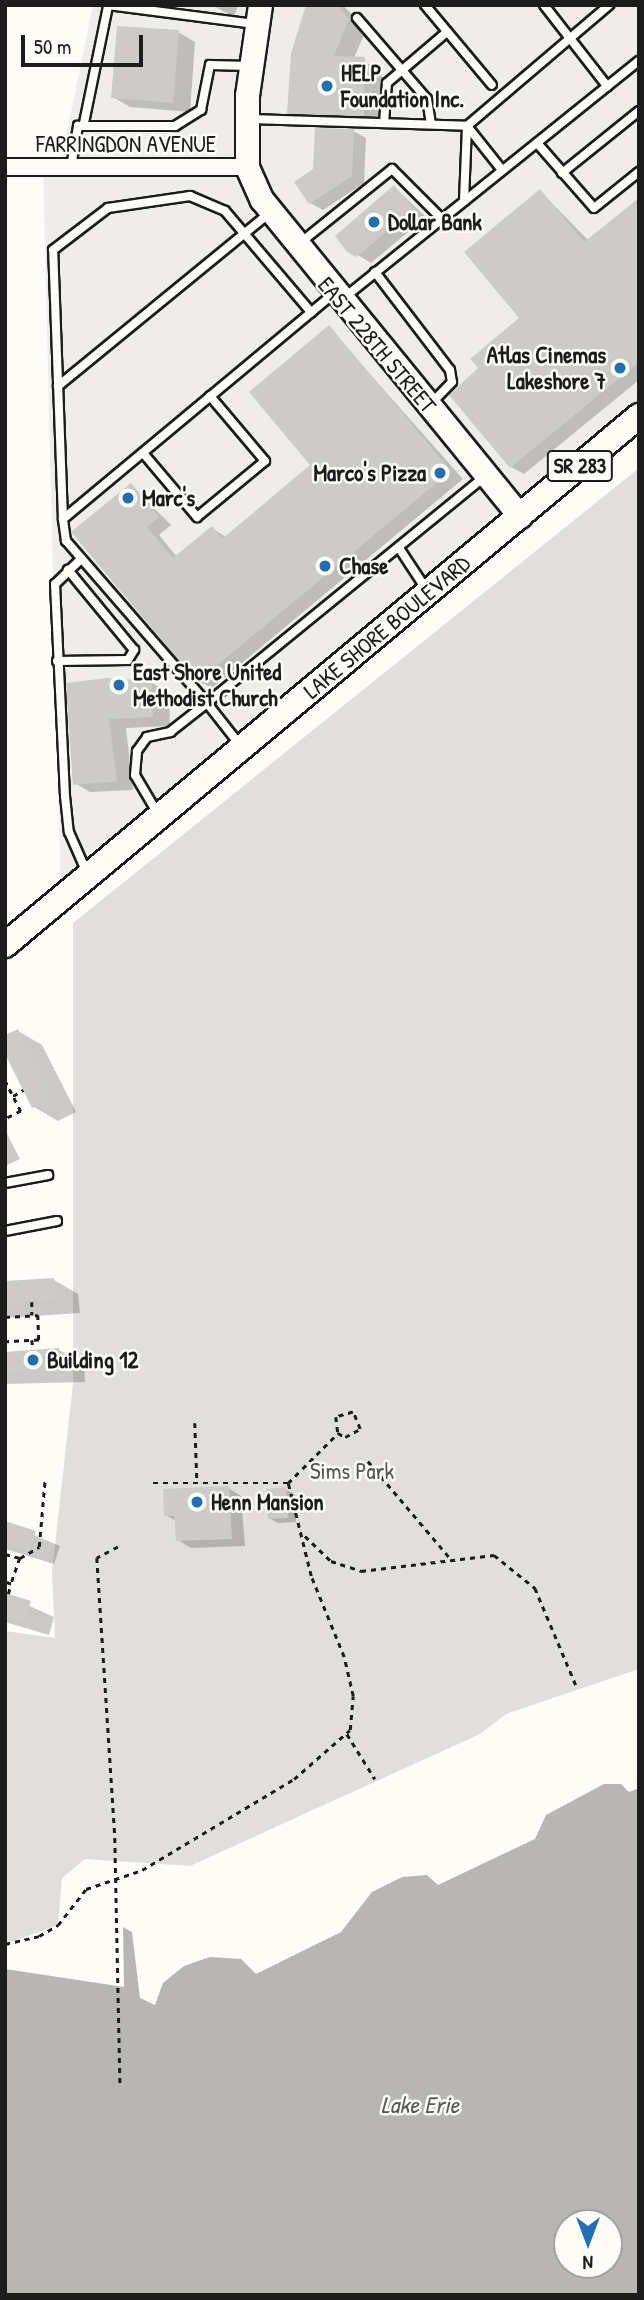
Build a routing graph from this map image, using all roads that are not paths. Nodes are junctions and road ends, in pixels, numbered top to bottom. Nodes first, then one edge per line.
1 (425, 5) edge
2 (544, 5) edge
3 (609, 5) edge
4 (108, 6) edge
5 (257, 15) edge
6 (357, 18) dead end
7 (447, 32) junction
8 (570, 38) junction
9 (639, 61) edge
10 (250, 66) junction
11 (401, 70) junction
12 (492, 85) dead end
13 (607, 86) junction
14 (639, 111) edge
15 (247, 119) junction
16 (85, 123) junction
17 (384, 123) junction
18 (431, 124) junction
19 (467, 126) junction
20 (537, 143) junction
21 (5, 167) edge
22 (71, 167) junction
23 (247, 167) junction
24 (502, 170) junction
25 (639, 172) edge
26 (562, 173) junction
27 (464, 201) junction
28 (269, 213) junction
29 (442, 219) junction
30 (244, 233) junction
31 (296, 247) junction
32 (375, 272) junction
33 (337, 297) junction
34 (311, 312) junction
35 (58, 386) junction
36 (210, 396) junction
37 (429, 407) junction
38 (639, 416) edge
39 (143, 453) junction
40 (486, 475) junction
41 (520, 516) junction
42 (63, 519) junction
43 (399, 548) junction
44 (81, 559) junction
45 (68, 570) junction
46 (429, 592) junction
47 (57, 661) junction
48 (207, 703) junction
49 (242, 748) junction
50 (160, 816) junction
51 (89, 876) junction
52 (5, 945) edge
53 (48, 1175) dead end
54 (5, 1183) edge
55 (57, 1221) dead end
56 (5, 1231) edge

1 - 7 lane
2 - 8 lane
3 - 8 lane
4 - 5 lane
4 - 16 lane
5 - 10 street
6 - 11 lane
7 - 11 lane
7 - 12 lane
8 - 13 lane
8 - 19 lane
9 - 13 lane
10 - 15 street
10 - 16 lane
11 - 17 lane
11 - 18 lane
13 - 20 lane
14 - 26 lane
15 - 17 lane
15 - 23 street
16 - 22 lane
17 - 18 lane
18 - 19 lane
19 - 24 lane
19 - 27 lane
20 - 24 lane
20 - 26 lane
21 - 22 street, FARRINGDON AVENUE
22 - 23 street, FARRINGDON AVENUE
23 - 28 street, EAST 228TH STREET
24 - 27 lane
25 - 26 lane
27 - 29 lane
28 - 30 lane
28 - 31 street, EAST 228TH STREET
29 - 31 lane
29 - 32 lane
30 - 34 lane
30 - 35 lane
30 - 35 lane
31 - 33 street, EAST 228TH STREET
32 - 33 lane
32 - 37 lane
33 - 34 lane
33 - 37 street, EAST 228TH STREET
34 - 36 lane
35 - 42 lane
36 - 39 lane
36 - 39 lane
37 - 40 street, EAST 228TH STREET
38 - 41 main road, LAKE SHORE BOULEVARD / SR 283
39 - 42 lane
40 - 41 street, EAST 228TH STREET
40 - 43 lane
41 - 46 main road, LAKE SHORE BOULEVARD / SR 283
42 - 44 lane
43 - 46 lane
43 - 48 lane
44 - 45 lane
44 - 48 lane
45 - 47 lane
45 - 47 lane
46 - 49 main road, LAKE SHORE BOULEVARD / SR 283
47 - 51 lane
48 - 49 lane
48 - 50 lane
49 - 50 main road, LAKE SHORE BOULEVARD / SR 283
50 - 51 main road, LAKE SHORE BOULEVARD / SR 283
51 - 52 main road, LAKE SHORE BOULEVARD / SR 283
53 - 54 lane
55 - 56 lane

